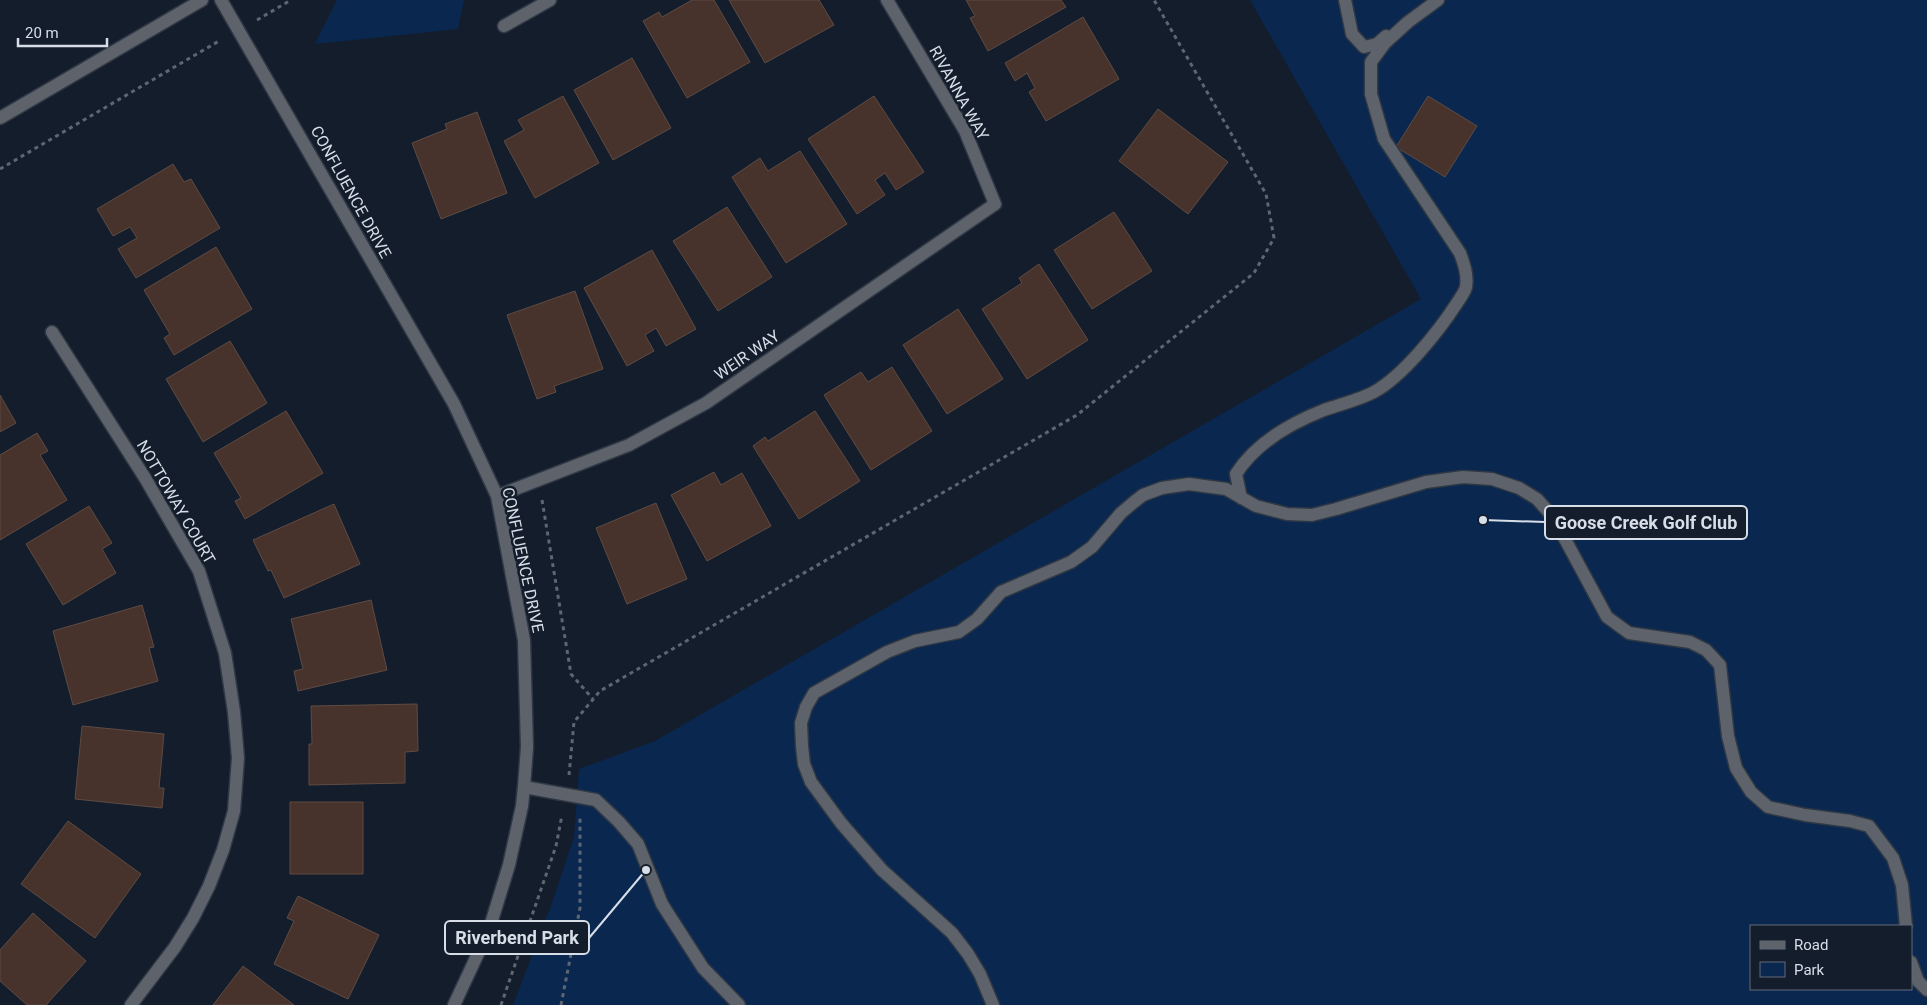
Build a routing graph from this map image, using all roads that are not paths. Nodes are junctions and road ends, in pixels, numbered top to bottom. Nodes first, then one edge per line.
1 (202, 0) edge
2 (221, 0) edge
3 (550, 0) edge
4 (887, 0) edge
5 (1345, 0) edge
6 (1427, 0) edge
7 (1438, 0) edge
8 (504, 26) dead end
9 (0, 118) edge
10 (995, 204) joint
11 (52, 332) dead end
12 (497, 496) junction
13 (1241, 498) junction
14 (524, 787) junction
15 (1906, 925) edge
16 (1912, 965) edge
17 (1927, 990) edge
18 (131, 1005) edge
19 (454, 1005) edge
20 (739, 1005) edge
21 (993, 1005) edge

1 - 9 street
2 - 12 street, CONFLUENCE DRIVE
3 - 8 street
4 - 10 street, RIVANNA WAY
5 - 6 street
7 - 13 street
10 - 12 street, WEIR WAY
11 - 18 street, NOTTOWAY COURT
12 - 14 street, CONFLUENCE DRIVE
13 - 15 street
13 - 21 street
14 - 19 street, CONFLUENCE DRIVE
14 - 20 street
16 - 17 street

